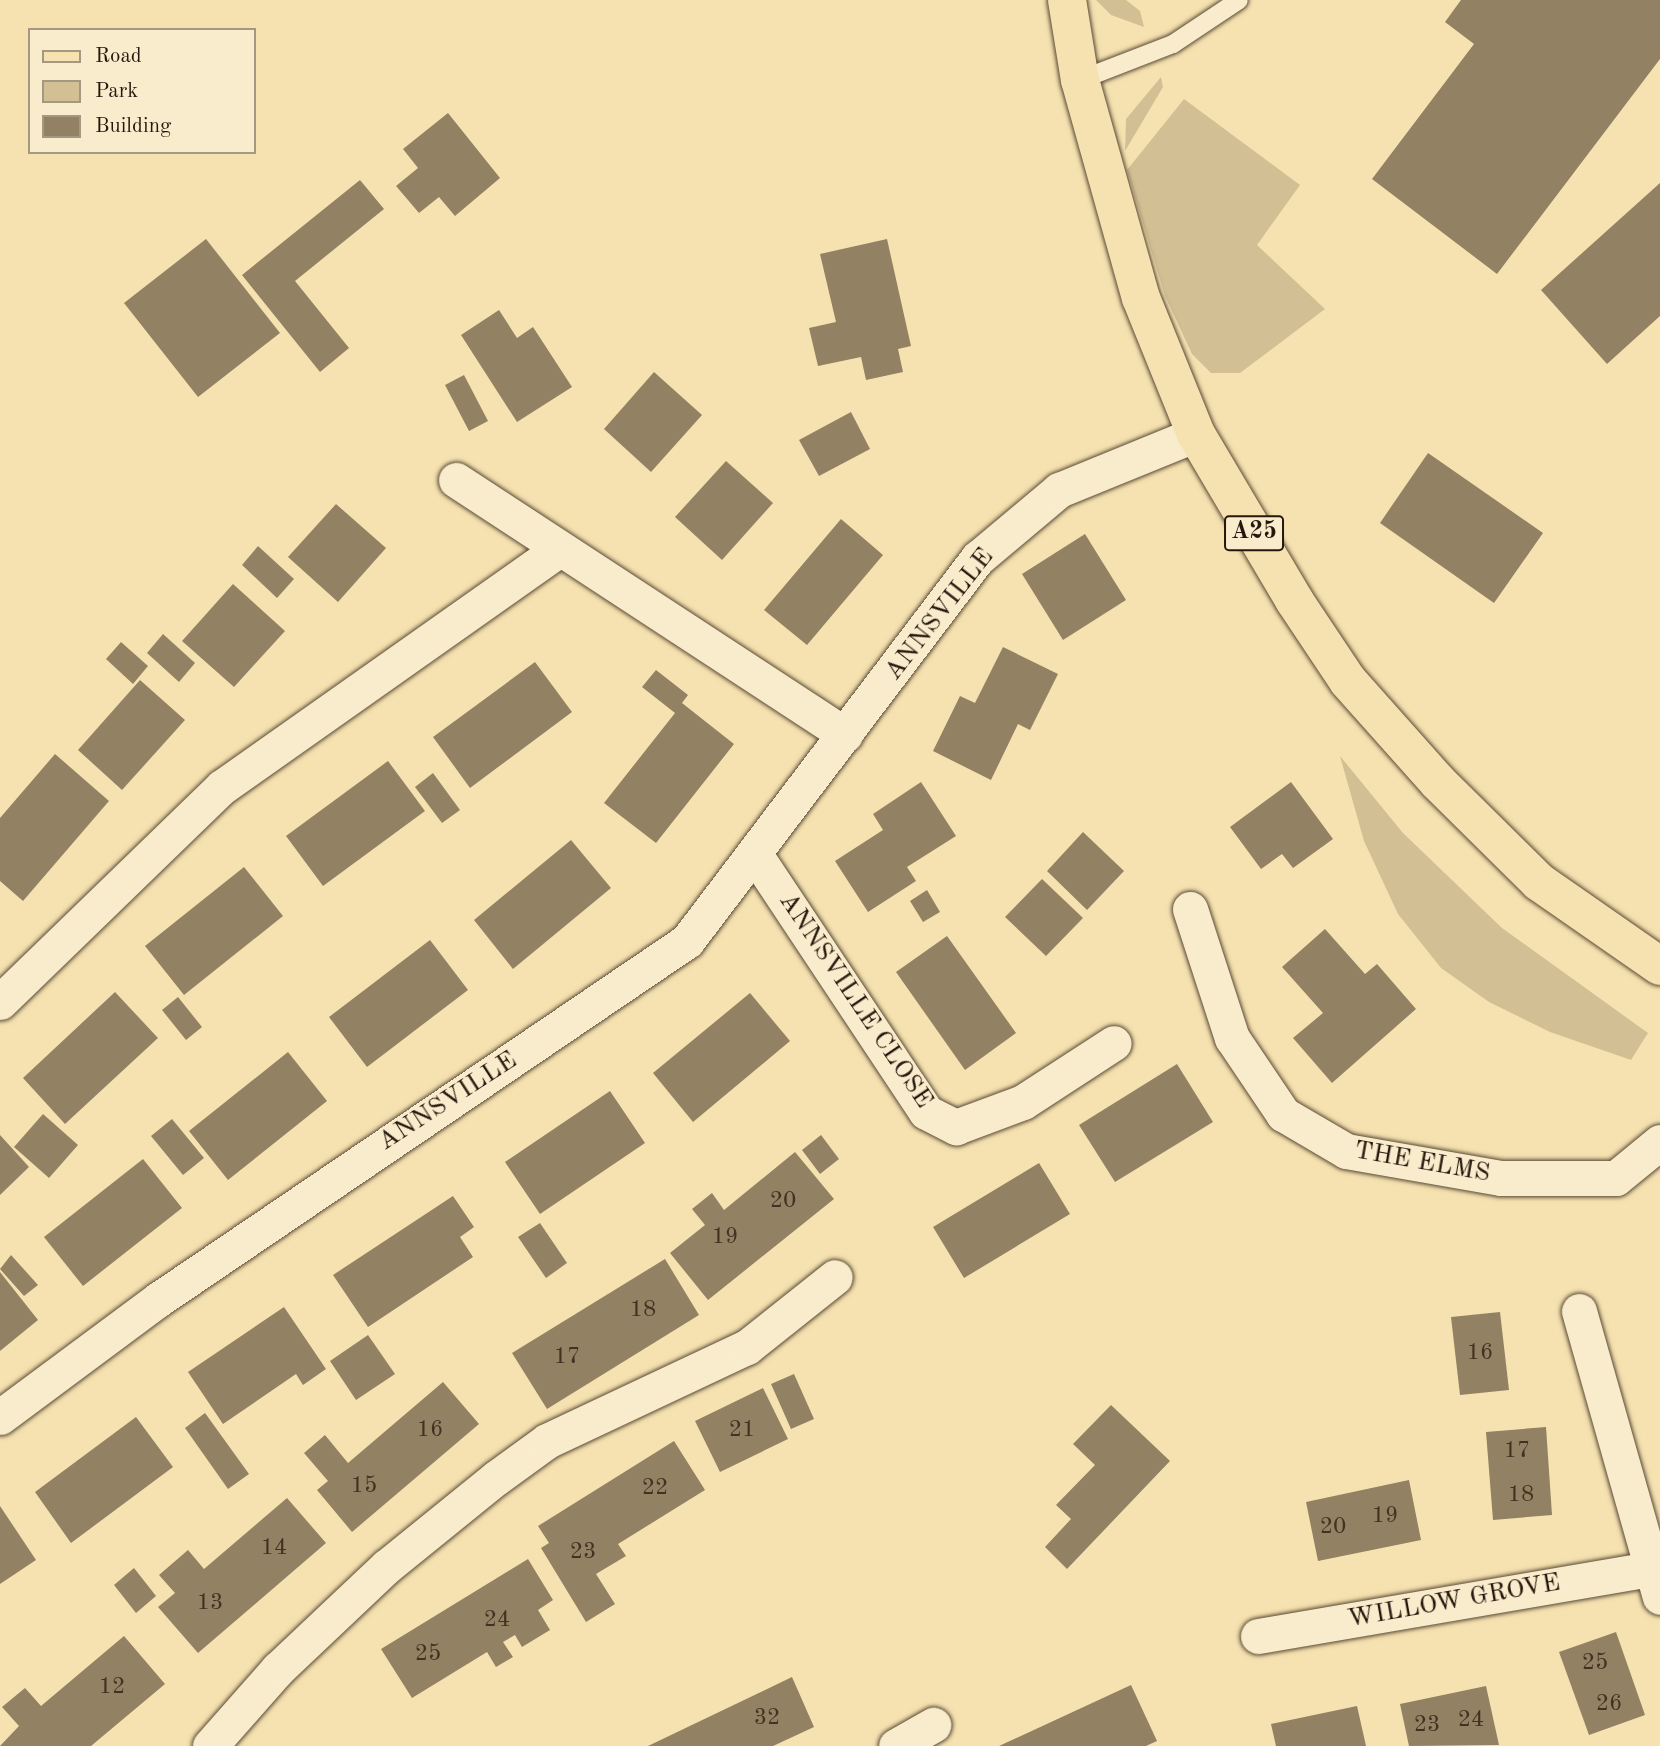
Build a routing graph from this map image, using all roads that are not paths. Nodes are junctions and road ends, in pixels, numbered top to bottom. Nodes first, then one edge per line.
1 (1067, 0) edge
2 (1239, 0) edge
3 (1080, 80) junction
4 (1196, 434) junction
5 (456, 480) dead end
6 (557, 551) junction
7 (845, 735) junction
8 (756, 856) junction
9 (1190, 909) dead end
10 (1660, 966) edge
11 (0, 1002) edge
12 (1114, 1043) dead end
13 (1660, 1142) edge
14 (835, 1277) dead end
15 (1579, 1311) dead end
16 (0, 1417) edge
17 (1655, 1583) edge
18 (1258, 1636) dead end
19 (933, 1725) dead end
20 (209, 1746) edge
21 (897, 1746) edge

1 - 3 main road, A25
2 - 3 lane
3 - 4 main road, A25
4 - 7 street, ANNSVILLE
4 - 10 main road, A25
5 - 6 street
6 - 7 street
6 - 11 street
7 - 8 street, ANNSVILLE
8 - 12 street, ANNSVILLE CLOSE
8 - 16 street, ANNSVILLE
9 - 13 street, THE ELMS
14 - 20 street
15 - 17 street, WILLOW GROVE
17 - 18 street, WILLOW GROVE
19 - 21 street

